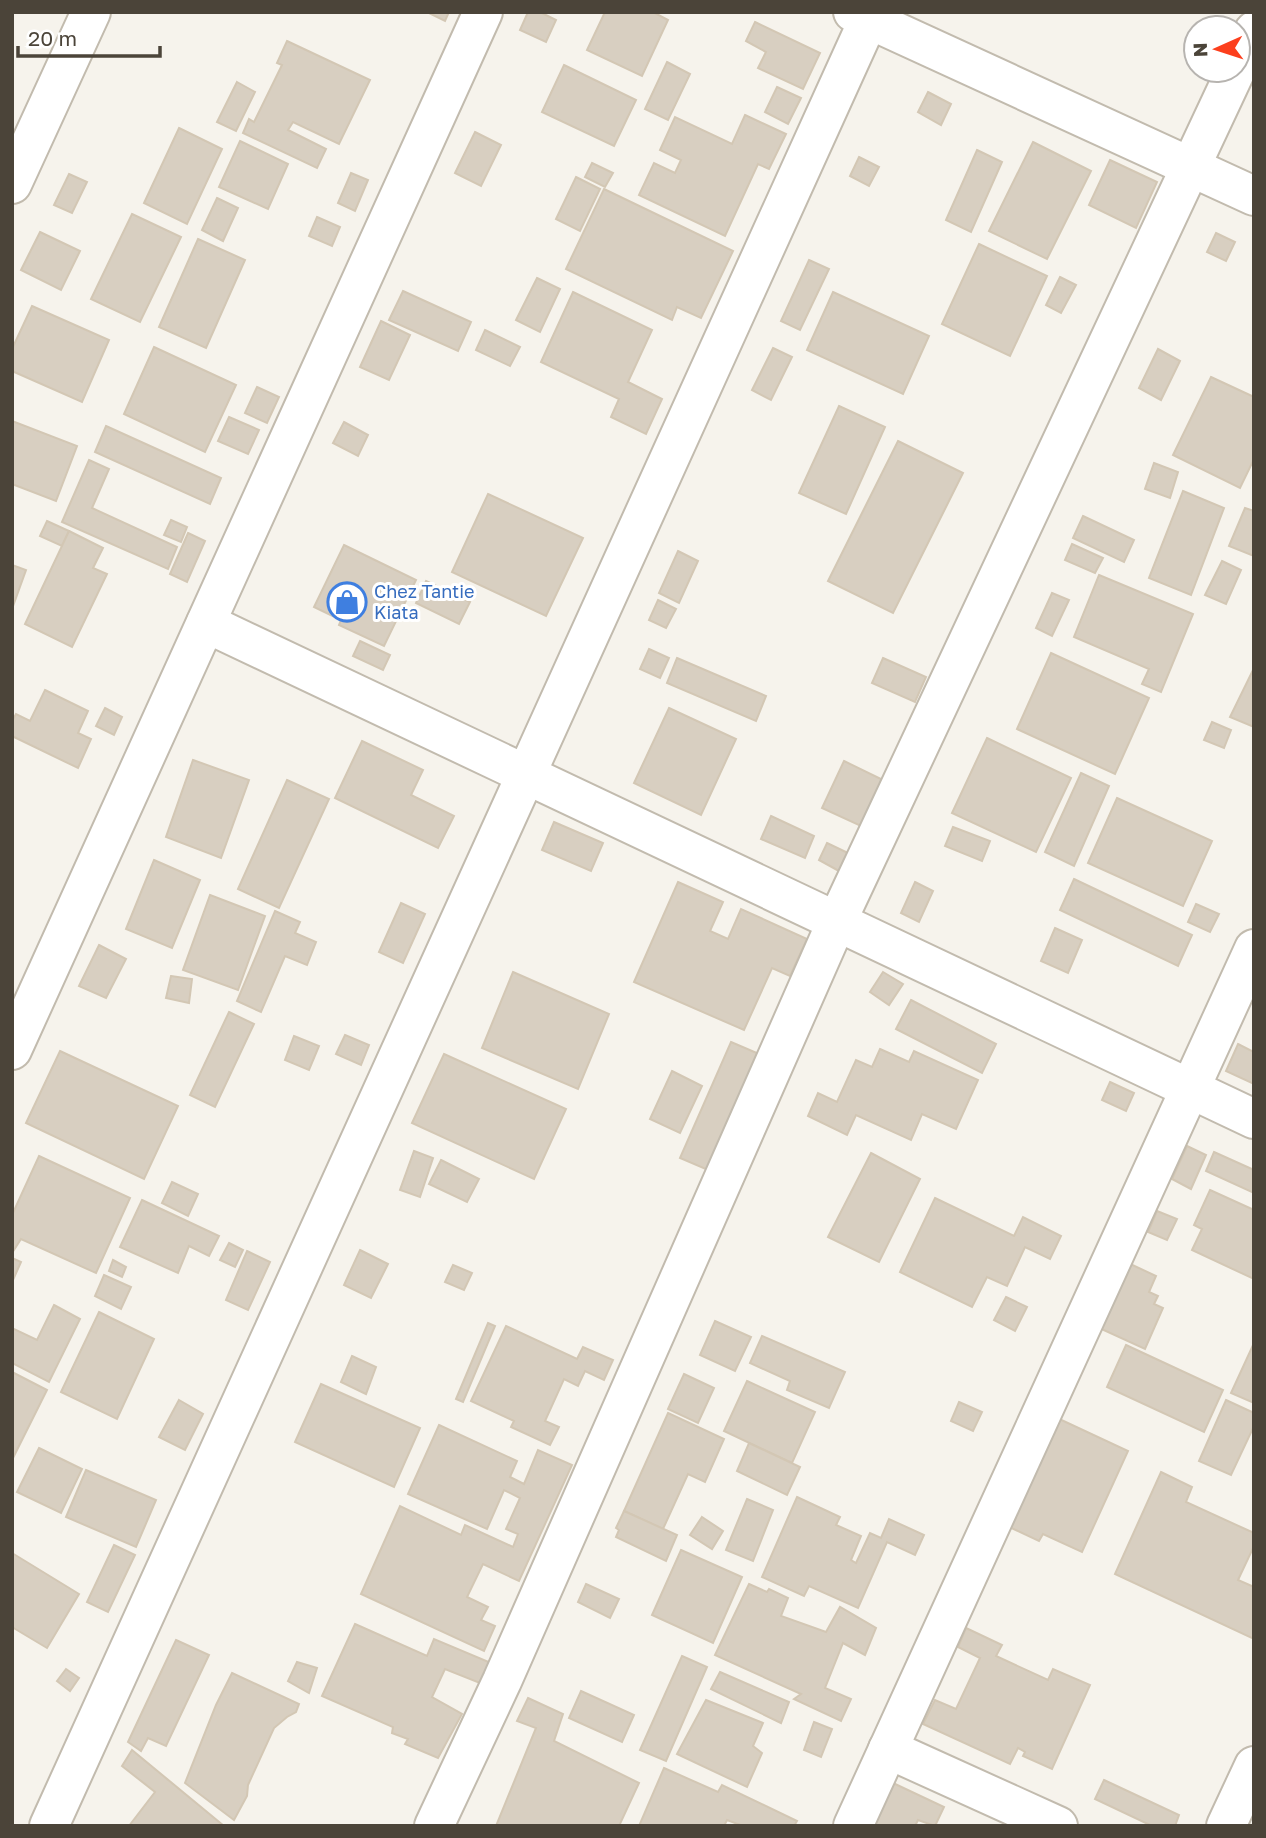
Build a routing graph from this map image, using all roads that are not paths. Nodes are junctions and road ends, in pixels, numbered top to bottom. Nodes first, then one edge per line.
1 (92, 12) edge
2 (483, 12) edge
3 (864, 15) edge
4 (1230, 84) edge
5 (1191, 167) junction
6 (12, 184) edge
7 (1254, 196) edge
8 (206, 623) junction
9 (526, 774) junction
10 (837, 921) junction
11 (1254, 949) edge
12 (12, 1050) edge
13 (1189, 1089) junction
14 (1254, 1119) edge
15 (888, 1749) junction
16 (1254, 1766) edge
17 (49, 1826) edge
18 (434, 1826) edge
19 (853, 1826) edge
20 (1058, 1826) edge
21 (1226, 1826) edge

1 - 6 street
2 - 8 street
3 - 5 street
3 - 9 street
4 - 5 street
5 - 7 street
5 - 10 street
8 - 9 street
8 - 12 street
9 - 10 street
9 - 17 street
10 - 13 street
10 - 18 street
11 - 13 street
13 - 14 street
13 - 15 street
15 - 19 street
15 - 20 street
16 - 21 street

